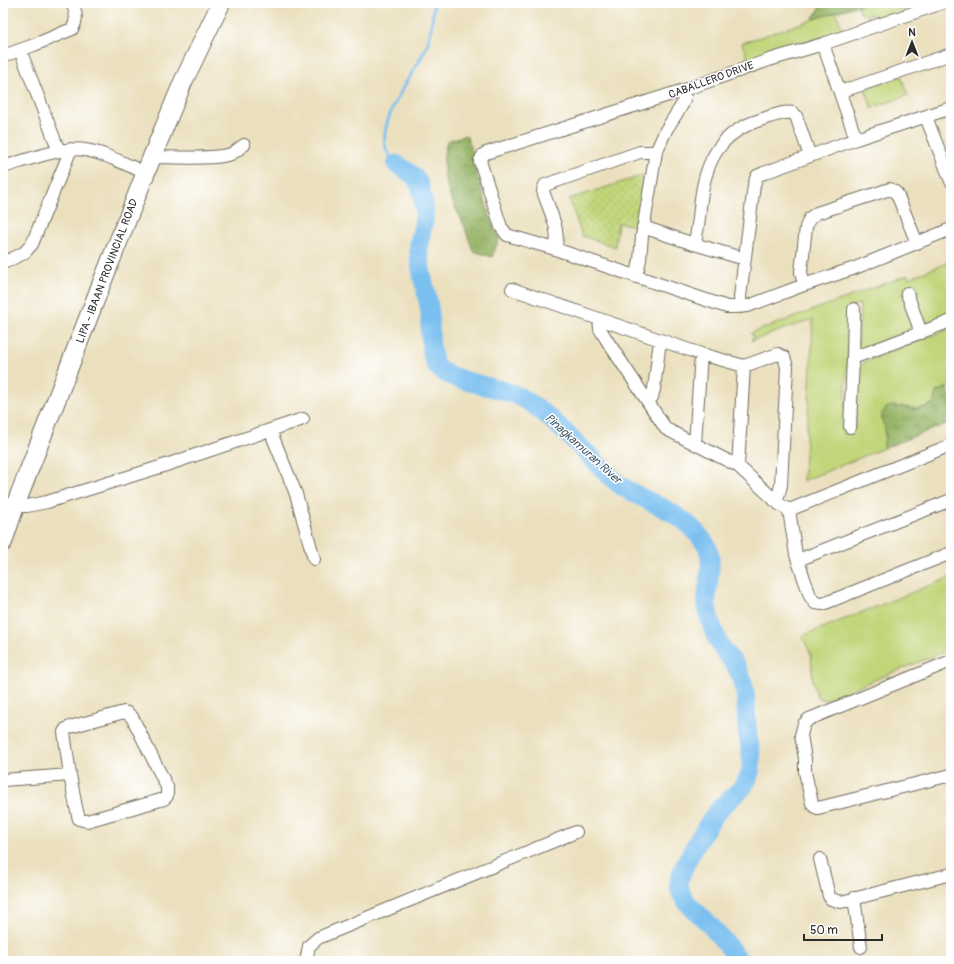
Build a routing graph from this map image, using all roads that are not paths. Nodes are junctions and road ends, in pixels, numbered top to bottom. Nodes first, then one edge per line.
1 (72, 3) edge
2 (221, 3) edge
3 (942, 3) edge
4 (823, 44) junction
5 (20, 50) junction
6 (951, 54) edge
7 (3, 56) edge
8 (684, 90) junction
9 (840, 92) junction
10 (951, 108) edge
11 (926, 117) junction
12 (856, 139) junction
13 (244, 145) dead end
14 (65, 150) junction
15 (656, 152) junction
16 (810, 156) junction
17 (149, 165) junction
18 (3, 167) edge
19 (951, 181) edge
20 (643, 227) junction
21 (951, 229) edge
22 (917, 243) junction
23 (694, 244) junction
24 (555, 249) junction
25 (745, 259) junction
26 (3, 262) edge
27 (636, 277) junction
28 (804, 285) junction
29 (512, 289) dead end
30 (906, 293) dead end
31 (741, 307) junction
32 (854, 309) dead end
33 (599, 319) junction
34 (951, 321) edge
35 (921, 333) junction
36 (660, 340) junction
37 (701, 354) junction
38 (853, 358) junction
39 (744, 366) junction
40 (648, 402) junction
41 (303, 419) dead end
42 (850, 427) dead end
43 (270, 430) junction
44 (695, 444) junction
45 (951, 445) edge
46 (738, 466) junction
47 (951, 500) edge
48 (775, 501) junction
49 (16, 506) junction
50 (789, 510) junction
51 (3, 542) edge
52 (951, 553) edge
53 (314, 559) dead end
54 (798, 560) junction
55 (951, 661) edge
56 (951, 774) edge
57 (70, 775) junction
58 (3, 780) edge
59 (576, 832) dead end
60 (820, 859) dead end
61 (951, 874) edge
62 (854, 898) junction
63 (861, 947) dead end
64 (306, 961) edge

1 - 5 street
2 - 17 main road, LIPA - IBAAN PROVINCIAL ROAD
3 - 4 street, CABALLERO DRIVE
4 - 8 street, CABALLERO DRIVE
4 - 9 street
5 - 7 street
5 - 14 street
6 - 9 street
8 - 15 street
8 - 24 street, CABALLERO DRIVE
9 - 12 street
10 - 11 street
11 - 12 street
11 - 19 street
12 - 16 street
13 - 17 street
14 - 17 street
14 - 18 street
14 - 26 street
15 - 20 street
15 - 24 street
16 - 23 street
16 - 25 street
17 - 49 main road, LIPA - IBAAN PROVINCIAL ROAD
20 - 23 street
20 - 27 street
21 - 22 street
22 - 28 street
22 - 28 street
23 - 25 street
24 - 27 street
25 - 31 street
27 - 31 street
28 - 31 street
29 - 33 street
30 - 35 street
32 - 38 street
33 - 36 street
33 - 40 street
34 - 35 street
35 - 38 street
36 - 37 street
36 - 40 street
37 - 39 street
37 - 44 street
38 - 42 street
39 - 46 street
39 - 48 street
40 - 44 street
41 - 43 street
43 - 49 street
43 - 53 street
44 - 46 street
45 - 50 street
46 - 48 street
47 - 54 street
48 - 50 street
49 - 51 main road, LIPA - IBAAN PROVINCIAL ROAD
50 - 54 street
52 - 54 street
55 - 56 street
57 - 57 street
57 - 58 street
59 - 64 street
60 - 62 street
61 - 62 street
62 - 63 street

